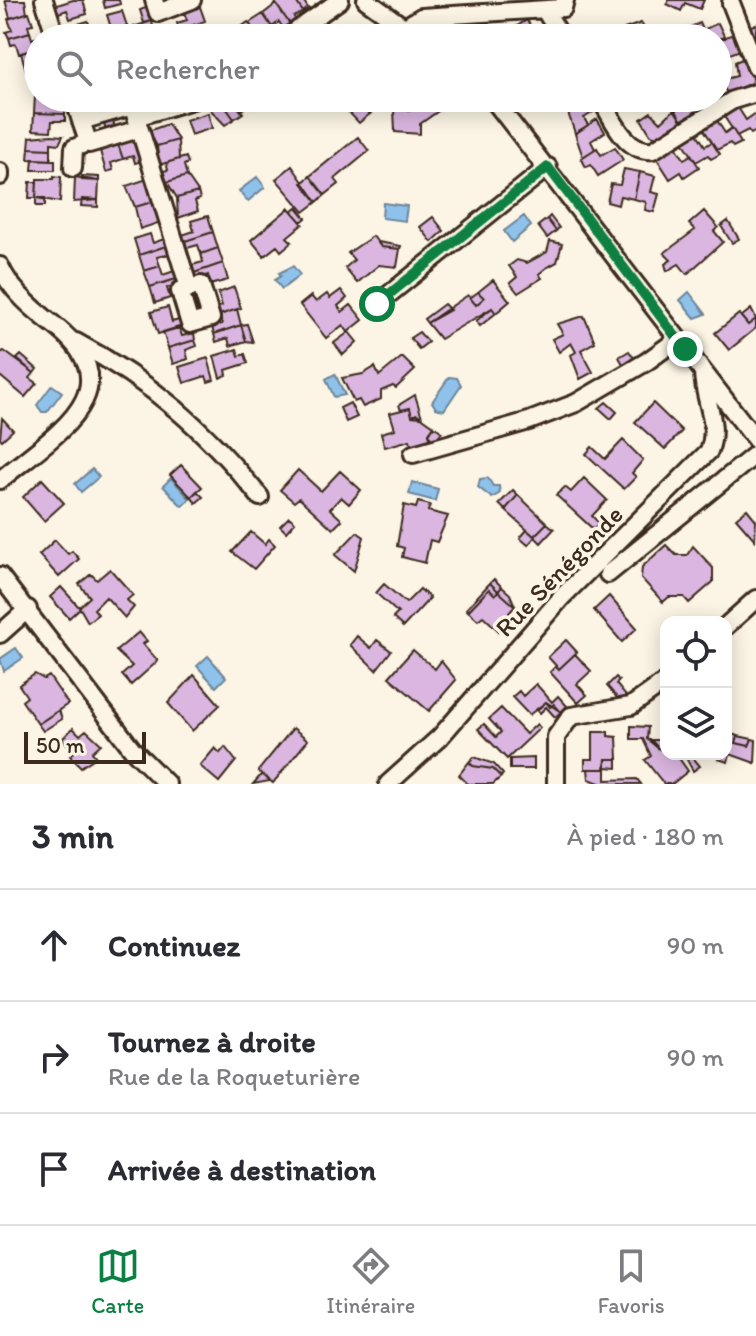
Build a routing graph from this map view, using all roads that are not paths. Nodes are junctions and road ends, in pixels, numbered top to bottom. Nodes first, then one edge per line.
1 (44, 0) edge
2 (192, 0) edge
3 (340, 0) edge
4 (366, 0) edge
5 (565, 0) edge
6 (731, 3) dead end
7 (156, 6) edge
8 (546, 12) junction
9 (52, 24) edge
10 (306, 24) edge
11 (401, 24) edge
12 (410, 24) edge
13 (553, 24) edge
14 (756, 67) edge
15 (756, 93) edge
16 (732, 101) edge
17 (78, 112) edge
18 (112, 112) edge
19 (134, 112) edge
20 (164, 112) edge
21 (503, 112) edge
22 (609, 112) edge
23 (714, 112) edge
24 (81, 121) junction
25 (137, 123) junction
26 (89, 142) junction
27 (548, 167) junction
28 (73, 168) dead end
29 (0, 266) edge
30 (189, 288) dead end
31 (377, 304) dead end
32 (678, 339) junction
33 (74, 341) junction
34 (703, 373) junction
35 (756, 440) edge
36 (413, 454) dead end
37 (756, 454) edge
38 (0, 480) edge
39 (260, 497) dead end
40 (608, 574) dead end
41 (0, 576) edge
42 (756, 599) edge
43 (28, 609) junction
44 (732, 621) edge
45 (0, 634) edge
46 (660, 686) edge
47 (167, 784) edge
48 (388, 784) edge
49 (556, 784) edge

1 - 9 street
2 - 7 street
3 - 10 street
4 - 11 street
5 - 8 street
6 - 14 street
8 - 12 street
8 - 13 street
15 - 16 street
17 - 24 street
18 - 24 street
19 - 25 street
20 - 25 street
21 - 27 street
22 - 23 street
24 - 26 street
25 - 26 street
25 - 30 street
26 - 28 street
27 - 31 street
27 - 32 street
29 - 33 street
32 - 34 street
32 - 36 street
33 - 38 street
33 - 39 street
34 - 35 street
34 - 48 street, Rue Sénégonde
37 - 40 street
41 - 43 street
42 - 44 street
43 - 45 street
43 - 47 street
46 - 49 street

